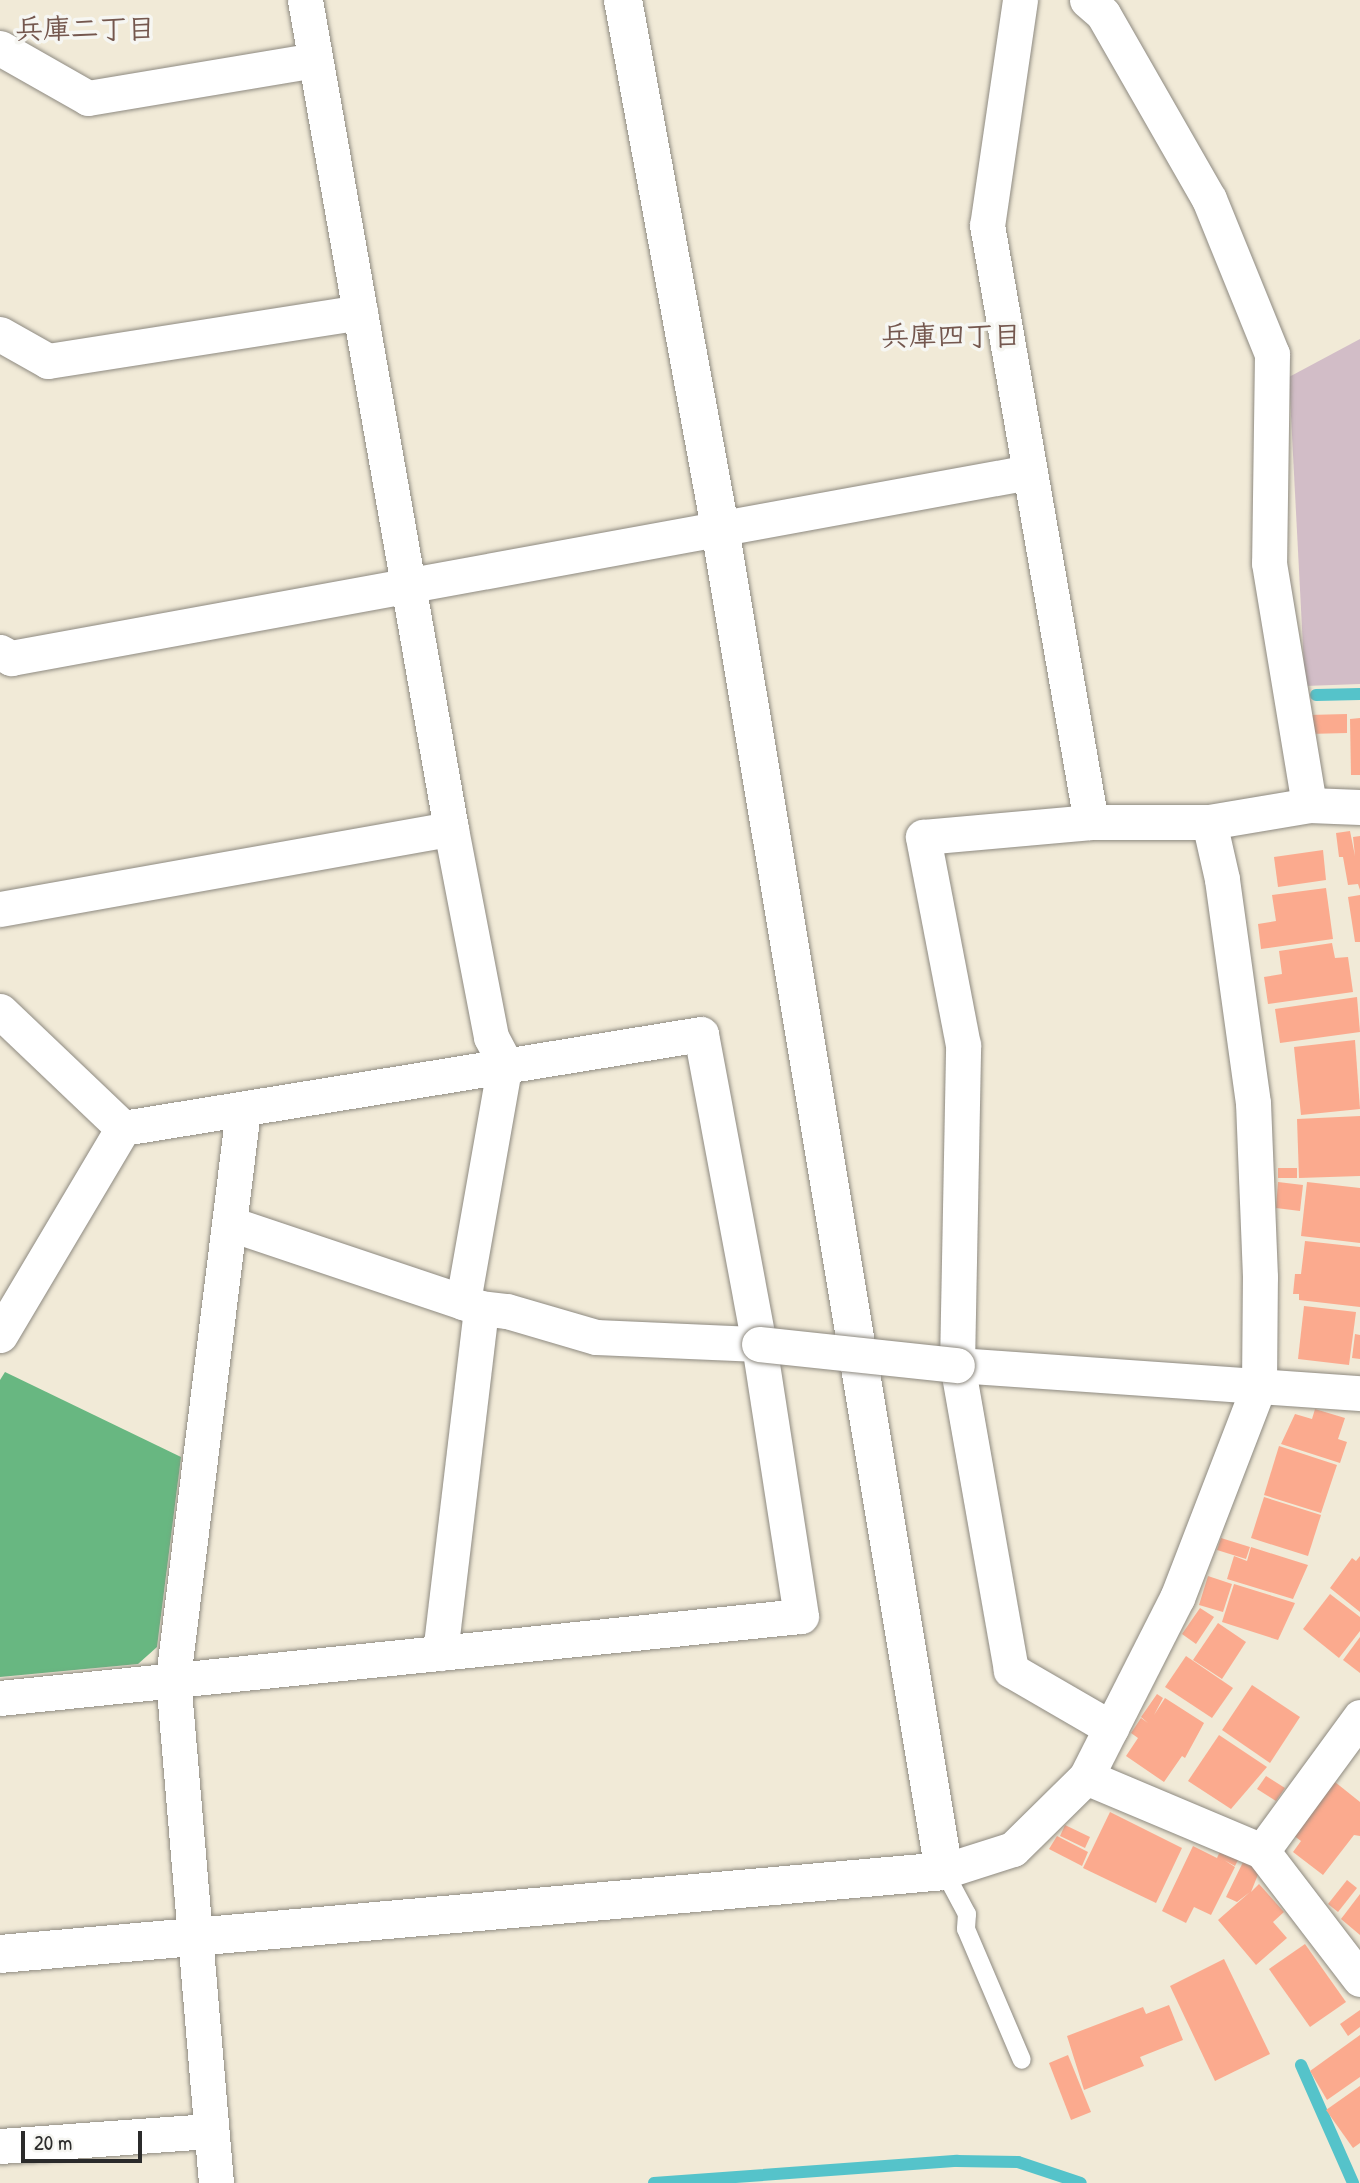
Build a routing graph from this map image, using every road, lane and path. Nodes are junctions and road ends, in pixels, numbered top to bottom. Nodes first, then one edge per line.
1 (304, 0) edge
2 (623, 0) edge
3 (1020, 0) edge
4 (1087, 0) edge
5 (0, 48) edge
6 (314, 60) junction
7 (360, 312) junction
8 (0, 334) edge
9 (1029, 472) junction
10 (720, 528) junction
11 (411, 587) junction
12 (0, 652) edge
13 (1309, 806) junction
14 (1360, 807) edge
15 (1091, 822) junction
16 (1209, 822) junction
17 (451, 829) junction
18 (0, 909) edge
19 (0, 1011) edge
20 (505, 1063) junction
21 (243, 1110) junction
22 (123, 1128) junction
23 (231, 1224) junction
24 (472, 1305) junction
25 (0, 1335) edge
26 (759, 1344) junction
27 (957, 1365) junction
28 (1259, 1386) junction
29 (1360, 1393) edge
30 (440, 1653) junction
31 (173, 1678) junction
32 (0, 1698) edge
33 (1360, 1717) edge
34 (1111, 1728) junction
35 (1086, 1777) junction
36 (1262, 1851) junction
37 (944, 1871) junction
38 (195, 1935) junction
39 (0, 1954) edge
40 (1360, 1979) edge
41 (1022, 2060) dead end
42 (211, 2131) junction
43 (0, 2146) edge
44 (216, 2183) edge

1 - 6 street
2 - 10 street
3 - 9 street
4 - 13 street
5 - 6 street
6 - 7 street
7 - 8 street
7 - 11 street
9 - 10 street
9 - 15 street
10 - 11 street
10 - 37 street
11 - 12 street
11 - 17 street
13 - 14 street
13 - 16 street
15 - 16 street
15 - 27 street
16 - 28 street
17 - 18 street
17 - 20 street
19 - 22 street
20 - 21 street
20 - 24 street
20 - 26 street
21 - 22 street
21 - 23 street
22 - 25 street
23 - 24 street
23 - 31 street
24 - 26 street
24 - 30 street
26 - 27 street, bridge
26 - 30 street
27 - 28 street
27 - 34 street
28 - 29 street
28 - 34 street
30 - 31 street
31 - 32 street
31 - 38 street
33 - 36 street
34 - 35 street
35 - 36 street
35 - 37 street
36 - 40 street
37 - 38 street
37 - 41 lane
38 - 39 street
38 - 42 street
42 - 43 street
42 - 44 street

